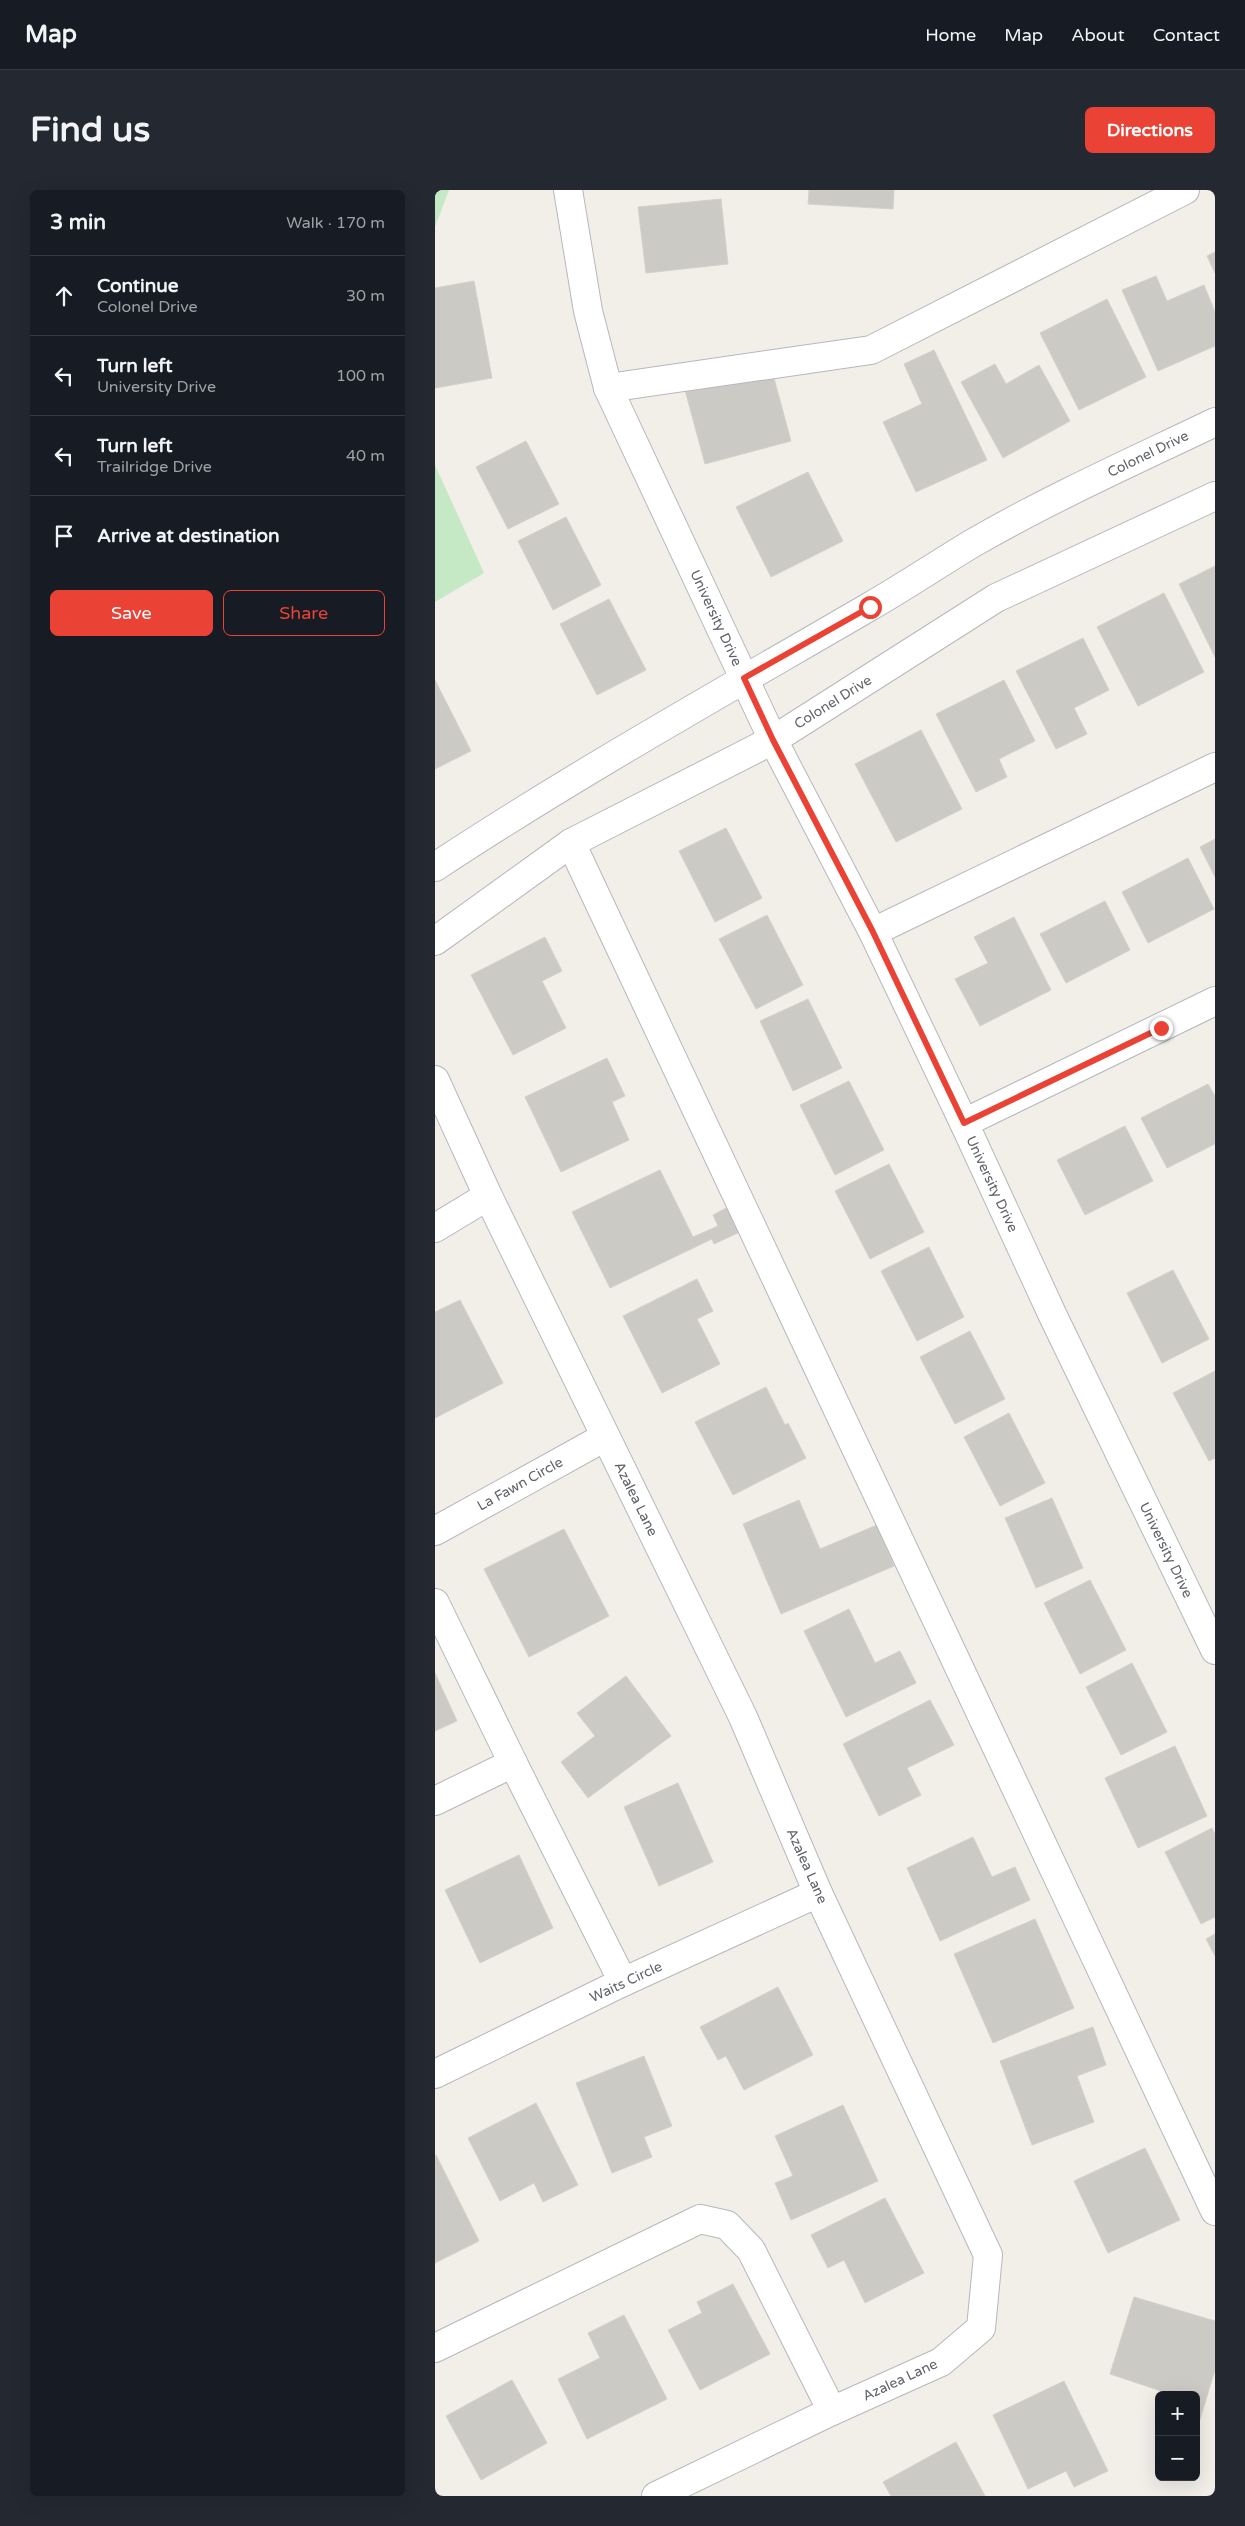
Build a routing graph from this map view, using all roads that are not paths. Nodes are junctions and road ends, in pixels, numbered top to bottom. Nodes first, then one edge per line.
1 (568, 190) edge
2 (1185, 190) edge
3 (608, 388) junction
4 (1215, 422) edge
5 (1215, 496) edge
6 (744, 678) junction
7 (773, 740) junction
8 (1215, 767) edge
9 (571, 843) junction
10 (435, 867) edge
11 (873, 932) junction
12 (435, 941) edge
13 (1215, 1002) edge
14 (435, 1080) edge
15 (964, 1123) junction
16 (488, 1196) junction
17 (435, 1228) edge
18 (605, 1436) junction
19 (435, 1531) edge
20 (435, 1603) edge
21 (1215, 1650) edge
22 (513, 1763) junction
23 (435, 1801) edge
24 (818, 1893) junction
25 (623, 1982) junction
26 (435, 2074) edge
27 (1215, 2211) edge
28 (435, 2348) edge
29 (832, 2411) junction
30 (656, 2496) edge

1 - 3 street, University Drive
2 - 3 street
3 - 6 street, University Drive
4 - 6 street, Colonel Drive
5 - 7 street, Colonel Drive
6 - 7 street, University Drive
6 - 10 street, Colonel Drive
7 - 9 street, Colonel Drive
7 - 11 street, University Drive
8 - 11 street
9 - 12 street, Colonel Drive
9 - 27 street
11 - 15 street, University Drive
13 - 15 street
14 - 16 street, Azalea Lane
15 - 21 street, University Drive
16 - 17 street
16 - 18 street, Azalea Lane
18 - 19 street, La Fawn Circle
18 - 24 street, Azalea Lane
20 - 22 street
22 - 23 street
22 - 25 street
24 - 25 street, Waits Circle
24 - 29 street, Azalea Lane
25 - 26 street, Waits Circle
28 - 29 street
29 - 30 street, Azalea Lane

